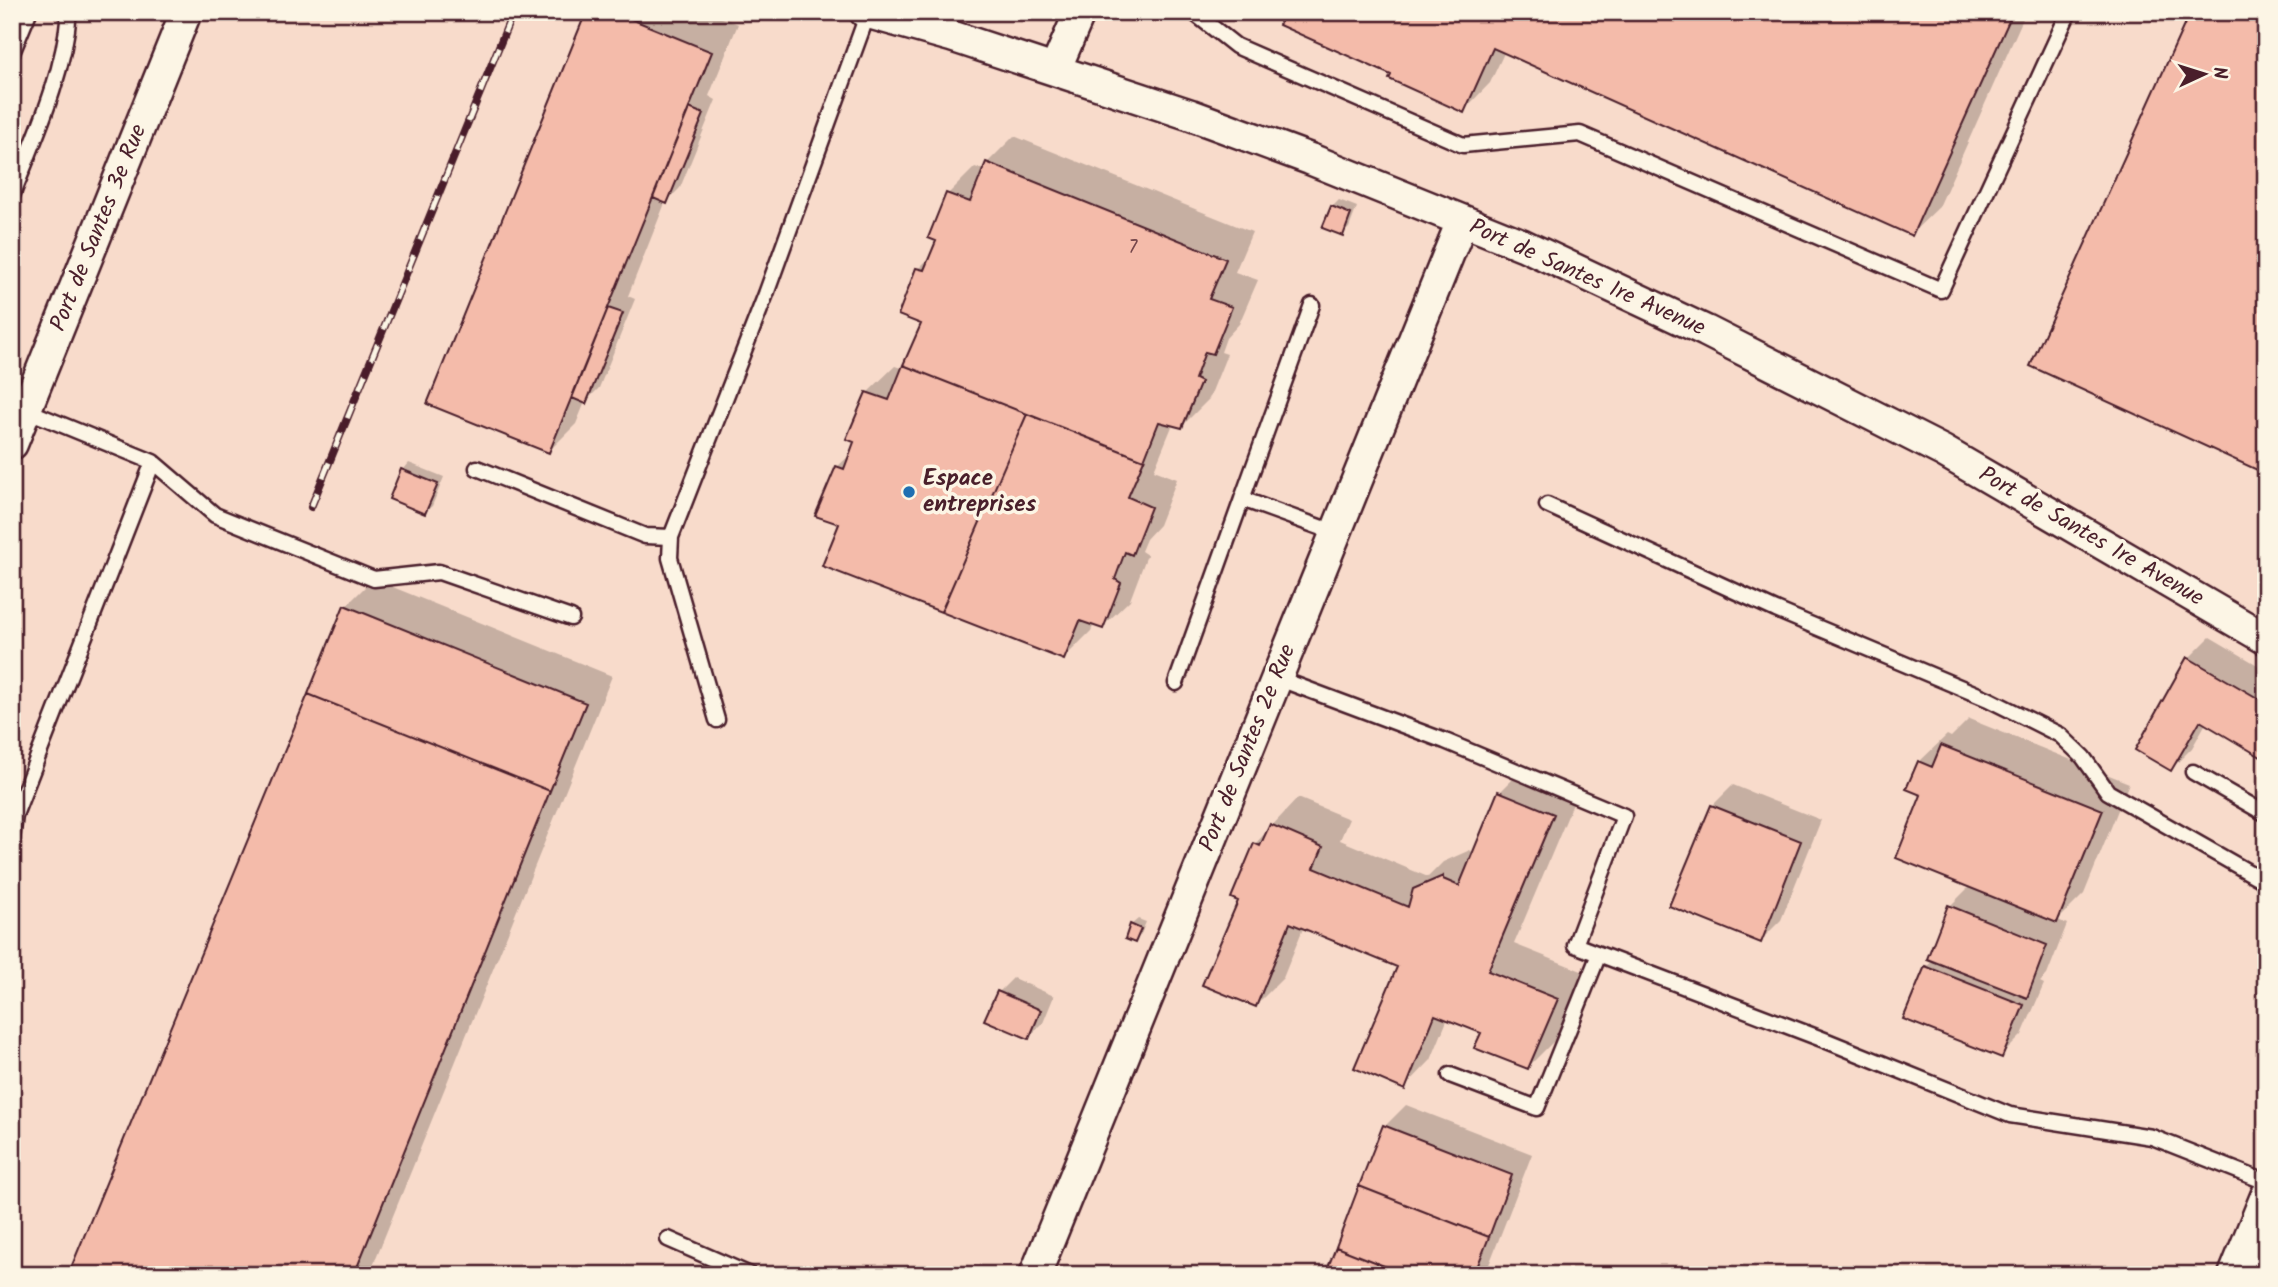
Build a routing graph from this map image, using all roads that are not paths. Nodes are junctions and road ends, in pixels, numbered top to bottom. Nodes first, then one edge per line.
1 (29, 12) edge
2 (69, 12) edge
3 (186, 12) edge
4 (1080, 12) edge
5 (1194, 12) edge
6 (2068, 12) edge
7 (867, 13) edge
8 (12, 53) edge
9 (1055, 71) junction
10 (12, 196) edge
11 (1462, 221) junction
12 (1312, 305) dead end
13 (26, 410) junction
14 (12, 444) edge
15 (153, 462) junction
16 (477, 468) dead end
17 (1242, 499) junction
18 (1547, 505) dead end
19 (1336, 533) junction
20 (671, 537) junction
21 (571, 618) dead end
22 (2266, 639) edge
23 (1277, 678) junction
24 (1176, 683) dead end
25 (717, 720) dead end
26 (2193, 772) dead end
27 (2266, 814) edge
28 (12, 840) edge
29 (2266, 882) edge
30 (1599, 954) junction
31 (1450, 1075) dead end
32 (2266, 1182) edge
33 (2266, 1196) edge
34 (668, 1239) dead end
35 (750, 1275) edge
36 (1035, 1275) edge
37 (2234, 1275) edge

1 - 8 lane
2 - 10 lane
3 - 13 street, Port de Santes 3e Rue
4 - 9 street
5 - 6 lane
7 - 9 street, Port de Santes 1re Avenue
7 - 20 lane
9 - 11 street, Port de Santes 1re Avenue
11 - 19 street, Port de Santes 2e Rue
11 - 22 street, Port de Santes 1re Avenue
12 - 17 lane
13 - 14 street, Port de Santes 3e Rue
13 - 15 lane
15 - 21 lane
15 - 28 lane
16 - 20 lane
17 - 19 lane
17 - 24 lane
18 - 29 lane
19 - 23 street, Port de Santes 2e Rue
20 - 25 lane
23 - 30 lane
23 - 36 street, Port de Santes 2e Rue
26 - 27 lane
30 - 31 lane
30 - 32 lane
33 - 37 street
34 - 35 lane

